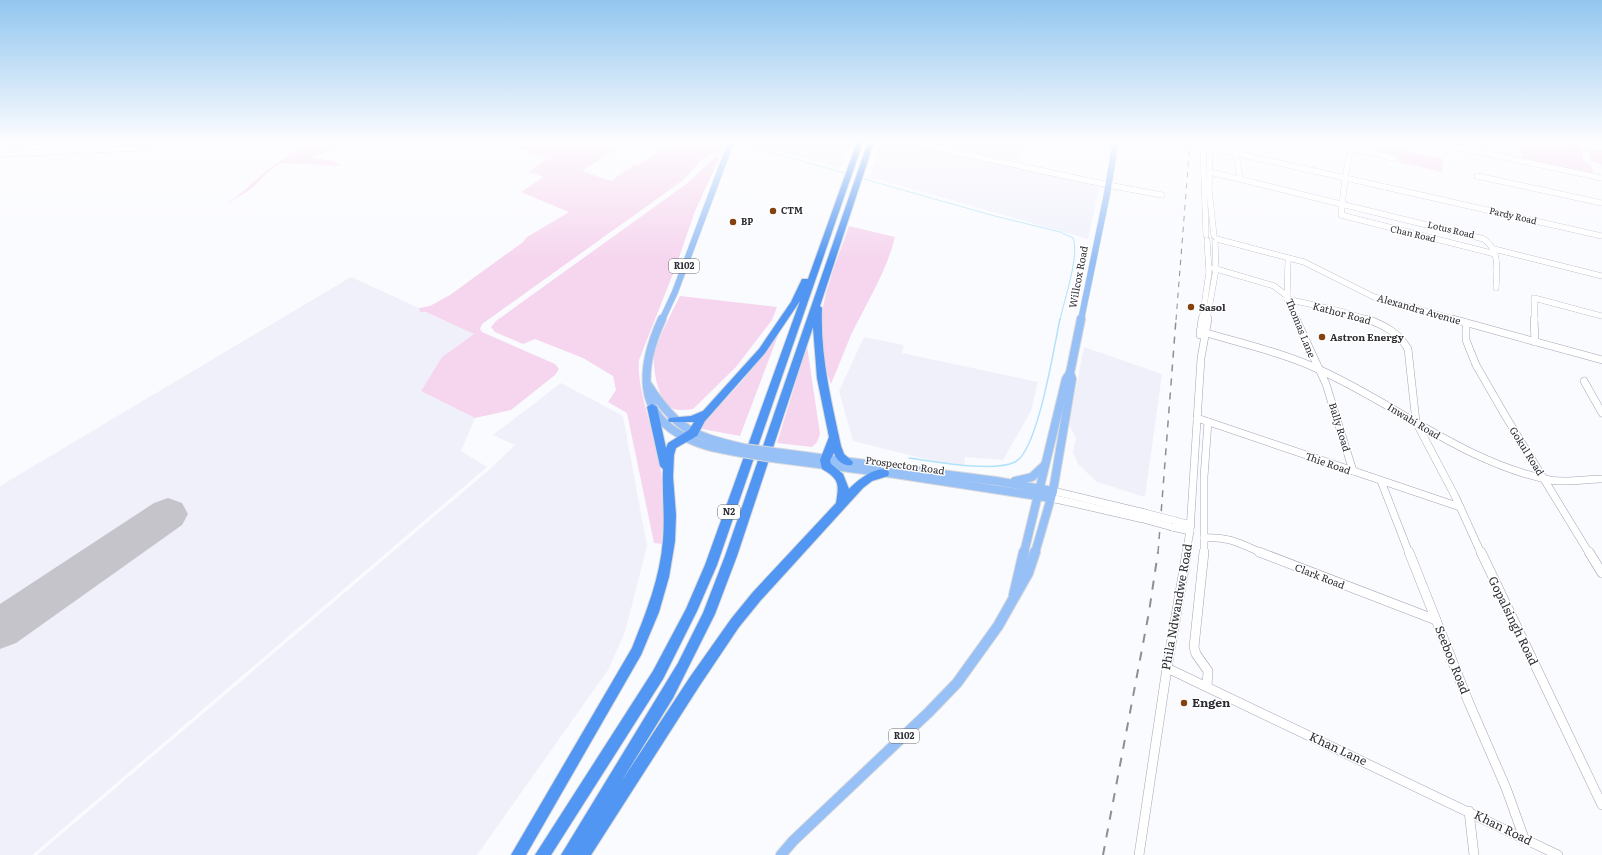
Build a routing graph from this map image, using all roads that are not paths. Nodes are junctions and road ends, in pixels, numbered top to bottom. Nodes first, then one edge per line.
1 (716, 182) edge
2 (846, 182) edge
3 (858, 182) edge
4 (1094, 182) edge
5 (1109, 182) edge
6 (1204, 182) edge
7 (1209, 182) edge
8 (1251, 182) edge
9 (1345, 182) edge
10 (1362, 182) edge
11 (1504, 182) edge
12 (1108, 185) junction
13 (1162, 195) dead end
14 (1602, 203) edge
15 (1342, 205) junction
16 (1602, 236) edge
17 (1206, 238) junction
18 (1216, 239) junction
19 (1494, 252) junction
20 (1279, 256) junction
21 (818, 261) junction
22 (1288, 262) junction
23 (1304, 262) junction
24 (1209, 267) junction
25 (1216, 269) junction
26 (1602, 276) edge
27 (1288, 284) junction
28 (1274, 286) junction
29 (1496, 288) dead end
30 (819, 296) junction
31 (1287, 298) junction
32 (1602, 316) edge
33 (1466, 323) junction
34 (1204, 335) junction
35 (1535, 342) junction
36 (1602, 360) edge
37 (1318, 368) junction
38 (1070, 373) junction
39 (1345, 381) junction
40 (1584, 381) dead end
41 (1326, 384) junction
42 (648, 386) junction
43 (652, 407) junction
44 (1601, 409) edge
45 (705, 414) junction
46 (1197, 418) junction
47 (673, 420) junction
48 (1208, 422) junction
49 (1416, 422) junction
50 (1427, 433) junction
51 (834, 435) junction
52 (688, 436) junction
53 (848, 462) junction
54 (825, 463) junction
55 (1046, 463) junction
56 (1353, 471) junction
57 (884, 473) junction
58 (668, 477) junction
59 (1544, 479) junction
60 (1602, 479) edge
61 (996, 481) junction
62 (1381, 481) junction
63 (1039, 492) junction
64 (1052, 494) junction
65 (839, 506) junction
66 (1460, 507) junction
67 (1190, 528) junction
68 (1204, 538) junction
69 (1602, 574) edge
70 (1012, 604) junction
71 (1436, 620) junction
72 (1167, 668) junction
73 (1207, 687) junction
74 (1602, 805) edge
75 (1469, 811) junction
76 (1524, 838) junction
77 (518, 855) edge
78 (542, 855) edge
79 (568, 855) edge
80 (582, 855) edge
81 (781, 855) edge
82 (1139, 855) edge
83 (1474, 855) edge
84 (1558, 855) edge

1 - 42 main road, Prospecton Road / R102
2 - 21 highway, N2
3 - 30 highway, N2
4 - 12 street
5 - 12 main road, Willcox Road
6 - 17 street, Phila Ndwandwe Road
7 - 18 street, Phila Ndwandwe Road
8 - 15 street, Lotus Road
9 - 15 street
10 - 16 street, Pardy Road
11 - 14 street
12 - 13 street
12 - 38 main road, Willcox Road
15 - 19 street, Lotus Road
15 - 19 street, Chan Road
17 - 18 street, Alexandra Avenue
17 - 24 street, Phila Ndwandwe Road
18 - 20 street, Alexandra Avenue
18 - 25 street, Phila Ndwandwe Road
19 - 26 street, Lotus Road
19 - 29 street
20 - 22 street
20 - 23 street, Alexandra Avenue
21 - 45 highway
21 - 78 highway, N2
22 - 23 street
22 - 27 street, Thomas Lane
23 - 33 street, Alexandra Avenue
24 - 25 street
24 - 34 street, Phila Ndwandwe Road
25 - 28 street
25 - 34 street, Phila Ndwandwe Road
27 - 28 street
27 - 31 street, Thomas Lane
28 - 31 street
30 - 51 highway
30 - 79 highway, N2
31 - 37 street, Thomas Lane
31 - 49 street, Kathor Road
32 - 35 street
33 - 35 street, Alexandra Avenue
33 - 59 street, Gokul Road
34 - 37 street, Inwabi Road
34 - 46 street, Phila Ndwandwe Road
35 - 36 street, Alexandra Avenue
37 - 39 street, Inwabi Road
37 - 41 street, Bally Road
38 - 55 main road, Willcox Road
38 - 64 main road, Willcox Road
39 - 41 street
39 - 49 street, Inwabi Road
40 - 44 street
41 - 56 street, Bally Road
42 - 43 main road, Prospecton Road / R102
42 - 47 main road, Prospecton Road / R102
43 - 52 main road, Prospecton Road / R102
43 - 58 highway
45 - 47 highway
45 - 52 highway
46 - 48 street, Thie Road
46 - 67 street, Phila Ndwandwe Road
47 - 52 main road, Prospecton Road / R102
48 - 56 street, Thie Road
48 - 68 street, Phila Ndwandwe Road
49 - 50 street, Gopalsingh Road
50 - 59 street, Inwabi Road
50 - 66 street, Gopalsingh Road
51 - 53 highway
51 - 54 highway
52 - 54 main road, Prospecton Road / R102, bridge
52 - 58 highway
53 - 54 main road, Prospecton Road / R102
53 - 61 main road, Prospecton Road / R102
54 - 57 main road, Prospecton Road / R102
54 - 65 highway
55 - 61 main road
55 - 63 main road, Willcox Road
56 - 62 street, Thie Road
57 - 63 main road, Prospecton Road / R102
57 - 65 highway
58 - 77 highway
59 - 60 street, Inwabi Road
59 - 69 street, Gokul Road
61 - 63 main road, Prospecton Road / R102
62 - 66 street, Thie Road
62 - 71 street, Seeboo Road
63 - 64 main road, Prospecton Road / R102
63 - 70 main road, R102
64 - 67 street, Prospecton Road, bridge
64 - 70 main road, R102
65 - 80 highway
66 - 74 street, Gopalsingh Road
67 - 72 street, Phila Ndwandwe Road
68 - 71 street, Clark Road
68 - 73 street, Phila Ndwandwe Road
70 - 81 main road, R102
71 - 76 street, Seeboo Road
72 - 73 street, Khan Lane
72 - 82 street, Phila Ndwandwe Road
73 - 75 street, Khan Lane
75 - 76 street, Khan Road
75 - 83 street
76 - 84 street, Khan Road

